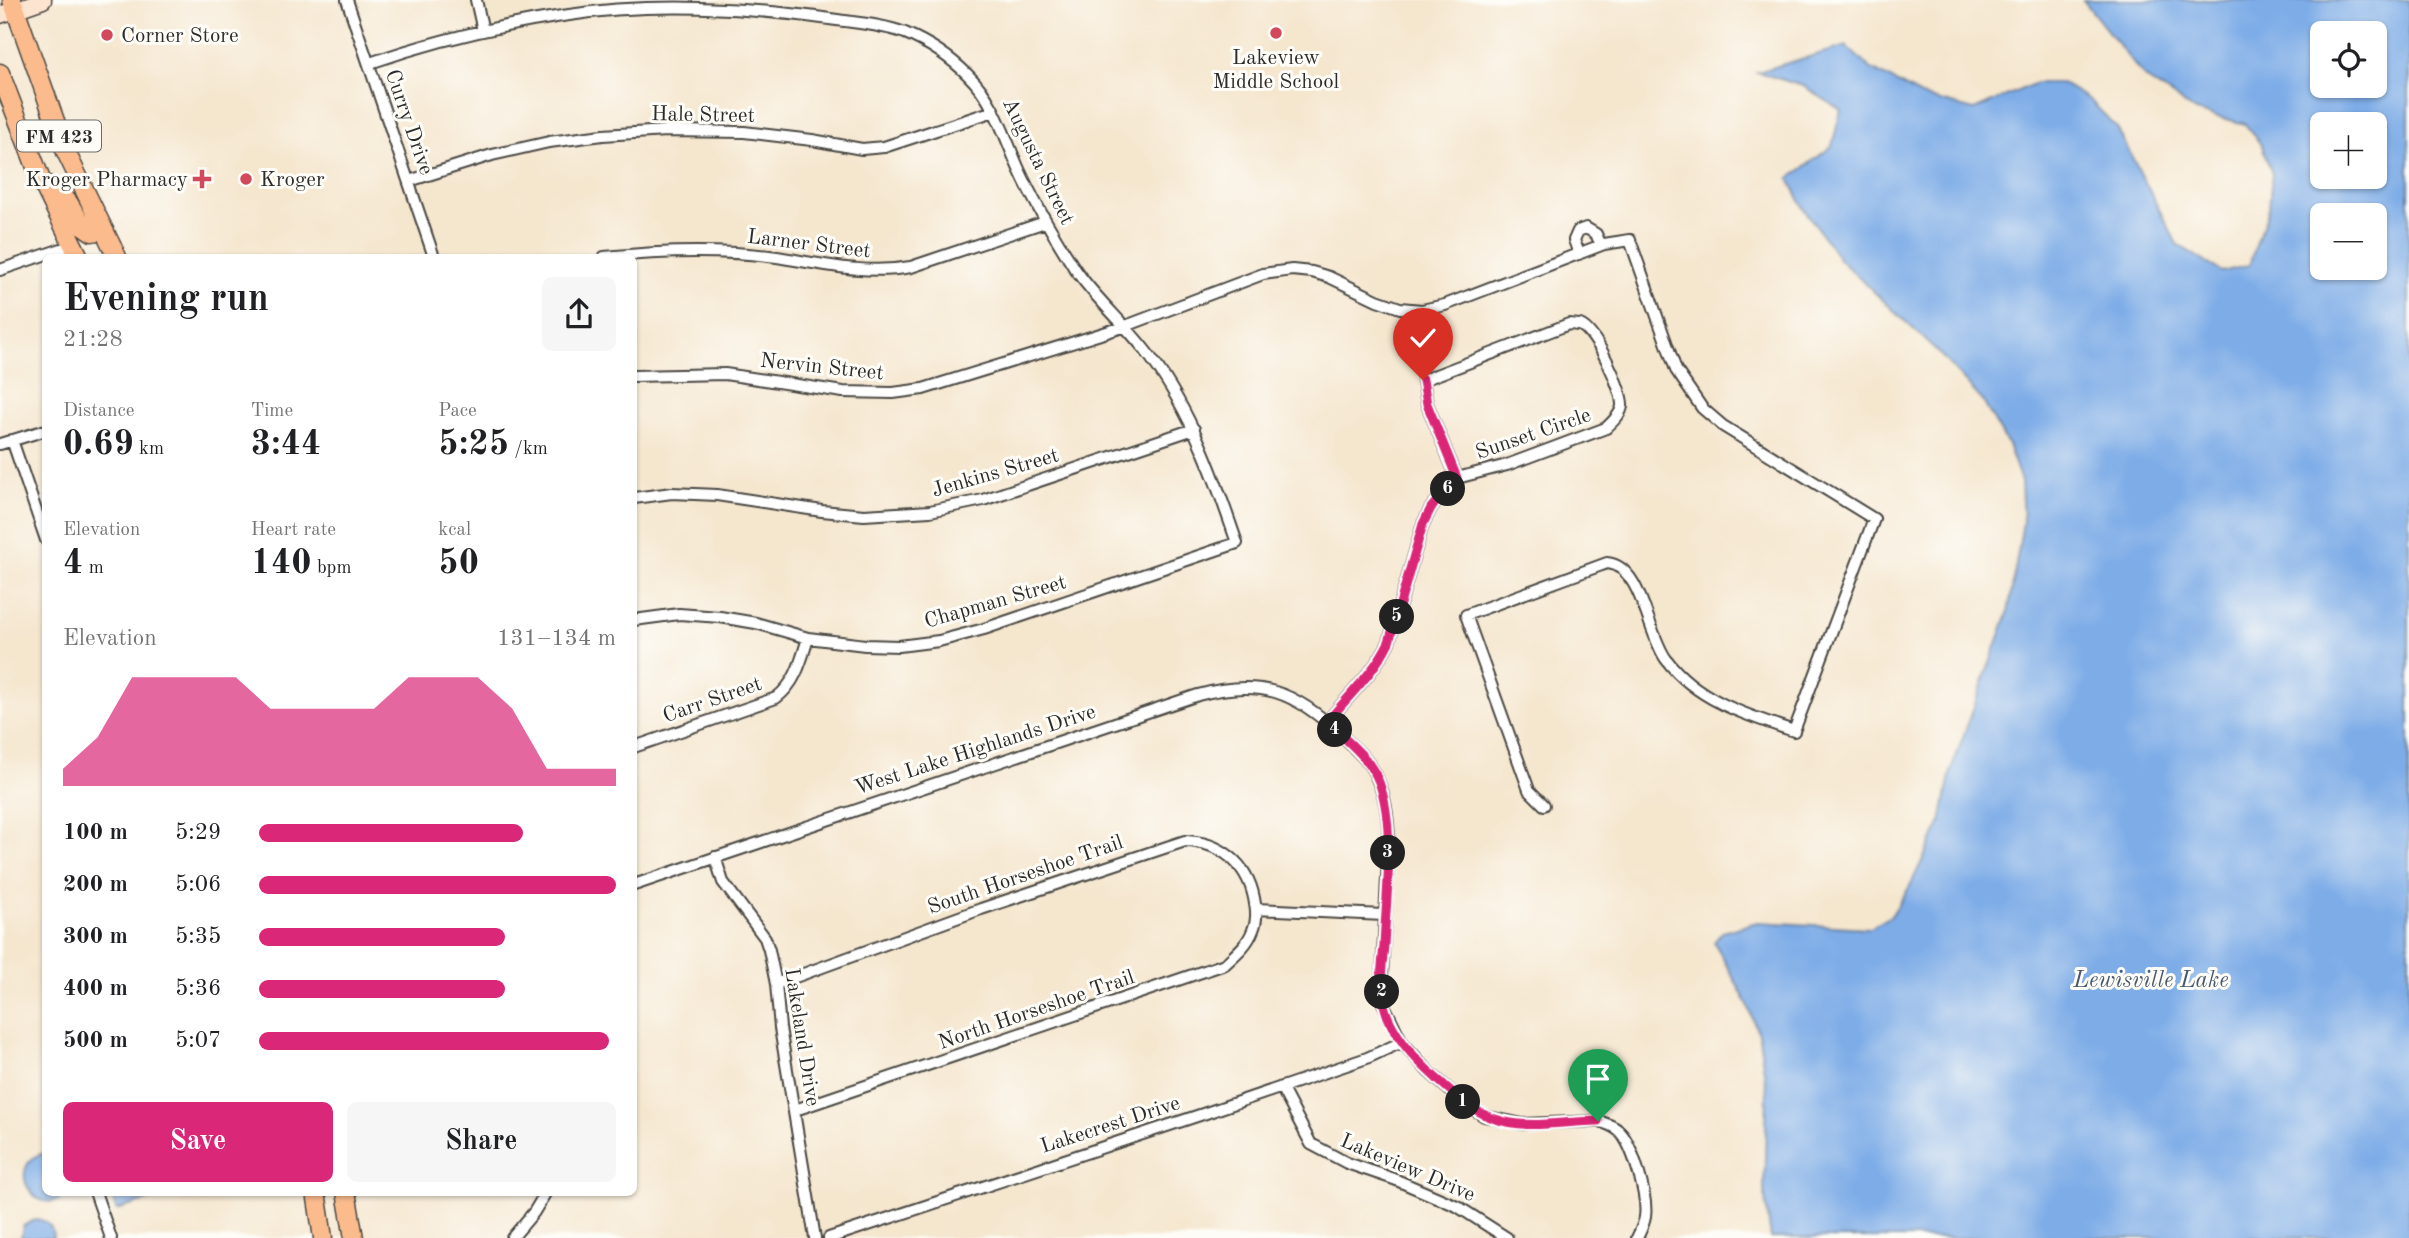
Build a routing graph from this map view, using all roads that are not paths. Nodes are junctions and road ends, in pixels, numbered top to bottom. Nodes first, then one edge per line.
1 (43, 0) edge
2 (347, 0) edge
3 (476, 0) edge
4 (727, 4) edge
5 (603, 6) edge
6 (9, 8) edge
7 (483, 31) junction
8 (370, 63) junction
9 (0, 73) edge
10 (994, 111) junction
11 (41, 180) junction
12 (410, 181) junction
13 (1045, 222) junction
14 (104, 230) junction
15 (1601, 246) junction
16 (76, 251) edge
17 (116, 254) edge
18 (433, 254) edge
19 (635, 254) edge
20 (1579, 254) junction
21 (42, 260) edge
22 (0, 270) edge
23 (1123, 327) junction
24 (637, 376) edge
25 (1194, 429) junction
26 (42, 431) edge
27 (12, 440) junction
28 (0, 444) edge
29 (1457, 478) junction
30 (637, 498) edge
31 (42, 528) edge
32 (1237, 543) joint
33 (637, 621) edge
34 (808, 638) junction
35 (1327, 722) junction
36 (637, 746) edge
37 (1544, 805) dead end
38 (715, 857) junction
39 (637, 884) edge
40 (1256, 909) junction
41 (1384, 915) junction
42 (776, 984) junction
43 (1402, 1042) junction
44 (1281, 1087) junction
45 (795, 1110) junction
46 (96, 1196) edge
47 (316, 1196) edge
48 (347, 1196) edge
49 (544, 1196) edge
50 (111, 1238) edge
51 (323, 1238) edge
52 (354, 1238) edge
53 (512, 1238) edge
54 (815, 1238) edge
55 (829, 1238) edge
56 (1507, 1238) edge
57 (1637, 1238) edge

1 - 6 main road
2 - 8 street, Curry Drive
3 - 7 street
4 - 5 street, Augusta Street
4 - 10 street, Augusta Street
5 - 7 street, Augusta Street
6 - 14 main road, FM 423
7 - 8 street, Augusta Street
8 - 12 street, Curry Drive
9 - 11 main road, FM 423
10 - 12 street, Hale Street
10 - 13 street, Augusta Street
11 - 14 main road
11 - 16 main road, FM 423
12 - 18 street, Curry Drive
13 - 19 street, Larner Street
13 - 23 street, Augusta Street
14 - 17 main road, FM 423
15 - 20 street, Nervin Street
15 - 20 street
15 - 37 street
20 - 23 street, Nervin Street
21 - 22 street
23 - 24 street, Nervin Street
23 - 25 street, Augusta Street
25 - 30 street, Jenkins Street
25 - 32 street, Augusta Street
26 - 27 street
27 - 28 street
27 - 31 street
29 - 29 street, Sunset Circle
29 - 35 street
32 - 34 street, Chapman Street
33 - 34 street, Chapman Street
34 - 36 street, Carr Street
35 - 38 street, West Lake Highlands Drive
35 - 41 street, West Lake Highlands Drive
38 - 39 street, West Lake Highlands Drive
38 - 42 street, Lakeland Drive
40 - 41 street
40 - 42 street, South Horseshoe Trail
40 - 45 street, North Horseshoe Trail
41 - 43 street, West Lake Highlands Drive
42 - 45 street, Lakeland Drive
43 - 44 street, Lakecrest Drive
43 - 57 street, West Lake Highlands Drive
44 - 55 street, Lakecrest Drive
44 - 56 street, Lakeview Drive
45 - 54 street, Lakeland Drive
46 - 50 street
47 - 51 main road
48 - 52 main road
49 - 53 street

